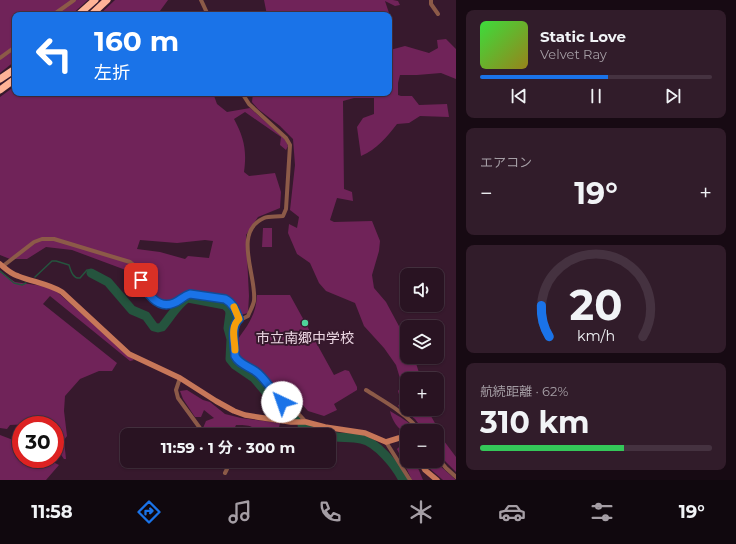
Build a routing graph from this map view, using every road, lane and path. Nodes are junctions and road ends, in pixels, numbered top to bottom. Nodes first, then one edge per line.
1 (74, 0) edge
2 (94, 0) edge
3 (106, 0) edge
4 (201, 0) edge
5 (431, 0) edge
6 (57, 12) edge
7 (81, 12) edge
8 (94, 12) edge
9 (207, 12) edge
10 (438, 14) dead end
11 (12, 49) edge
12 (0, 58) edge
13 (12, 71) edge
14 (0, 79) edge
15 (12, 81) edge
16 (0, 90) edge
17 (244, 96) edge
18 (2, 265) edge
19 (239, 319) junction
20 (180, 378) junction
21 (366, 390) dead end
22 (306, 422) junction
23 (412, 424) edge
24 (200, 428) edge
25 (400, 438) edge
26 (386, 442) junction
27 (444, 466) edge
28 (227, 468) edge
29 (424, 468) edge
30 (225, 473) dead end
31 (456, 477) edge
32 (410, 480) edge
33 (437, 480) edge

1 - 6 street
2 - 7 highway
3 - 8 highway
4 - 9 street
5 - 10 street
11 - 12 street
13 - 14 highway
15 - 16 highway
17 - 19 street
18 - 19 street
18 - 20 street
19 - 22 street
20 - 22 street
20 - 24 street
21 - 23 street
22 - 26 street
25 - 26 street
26 - 32 street
27 - 31 street
28 - 30 street
29 - 33 street

